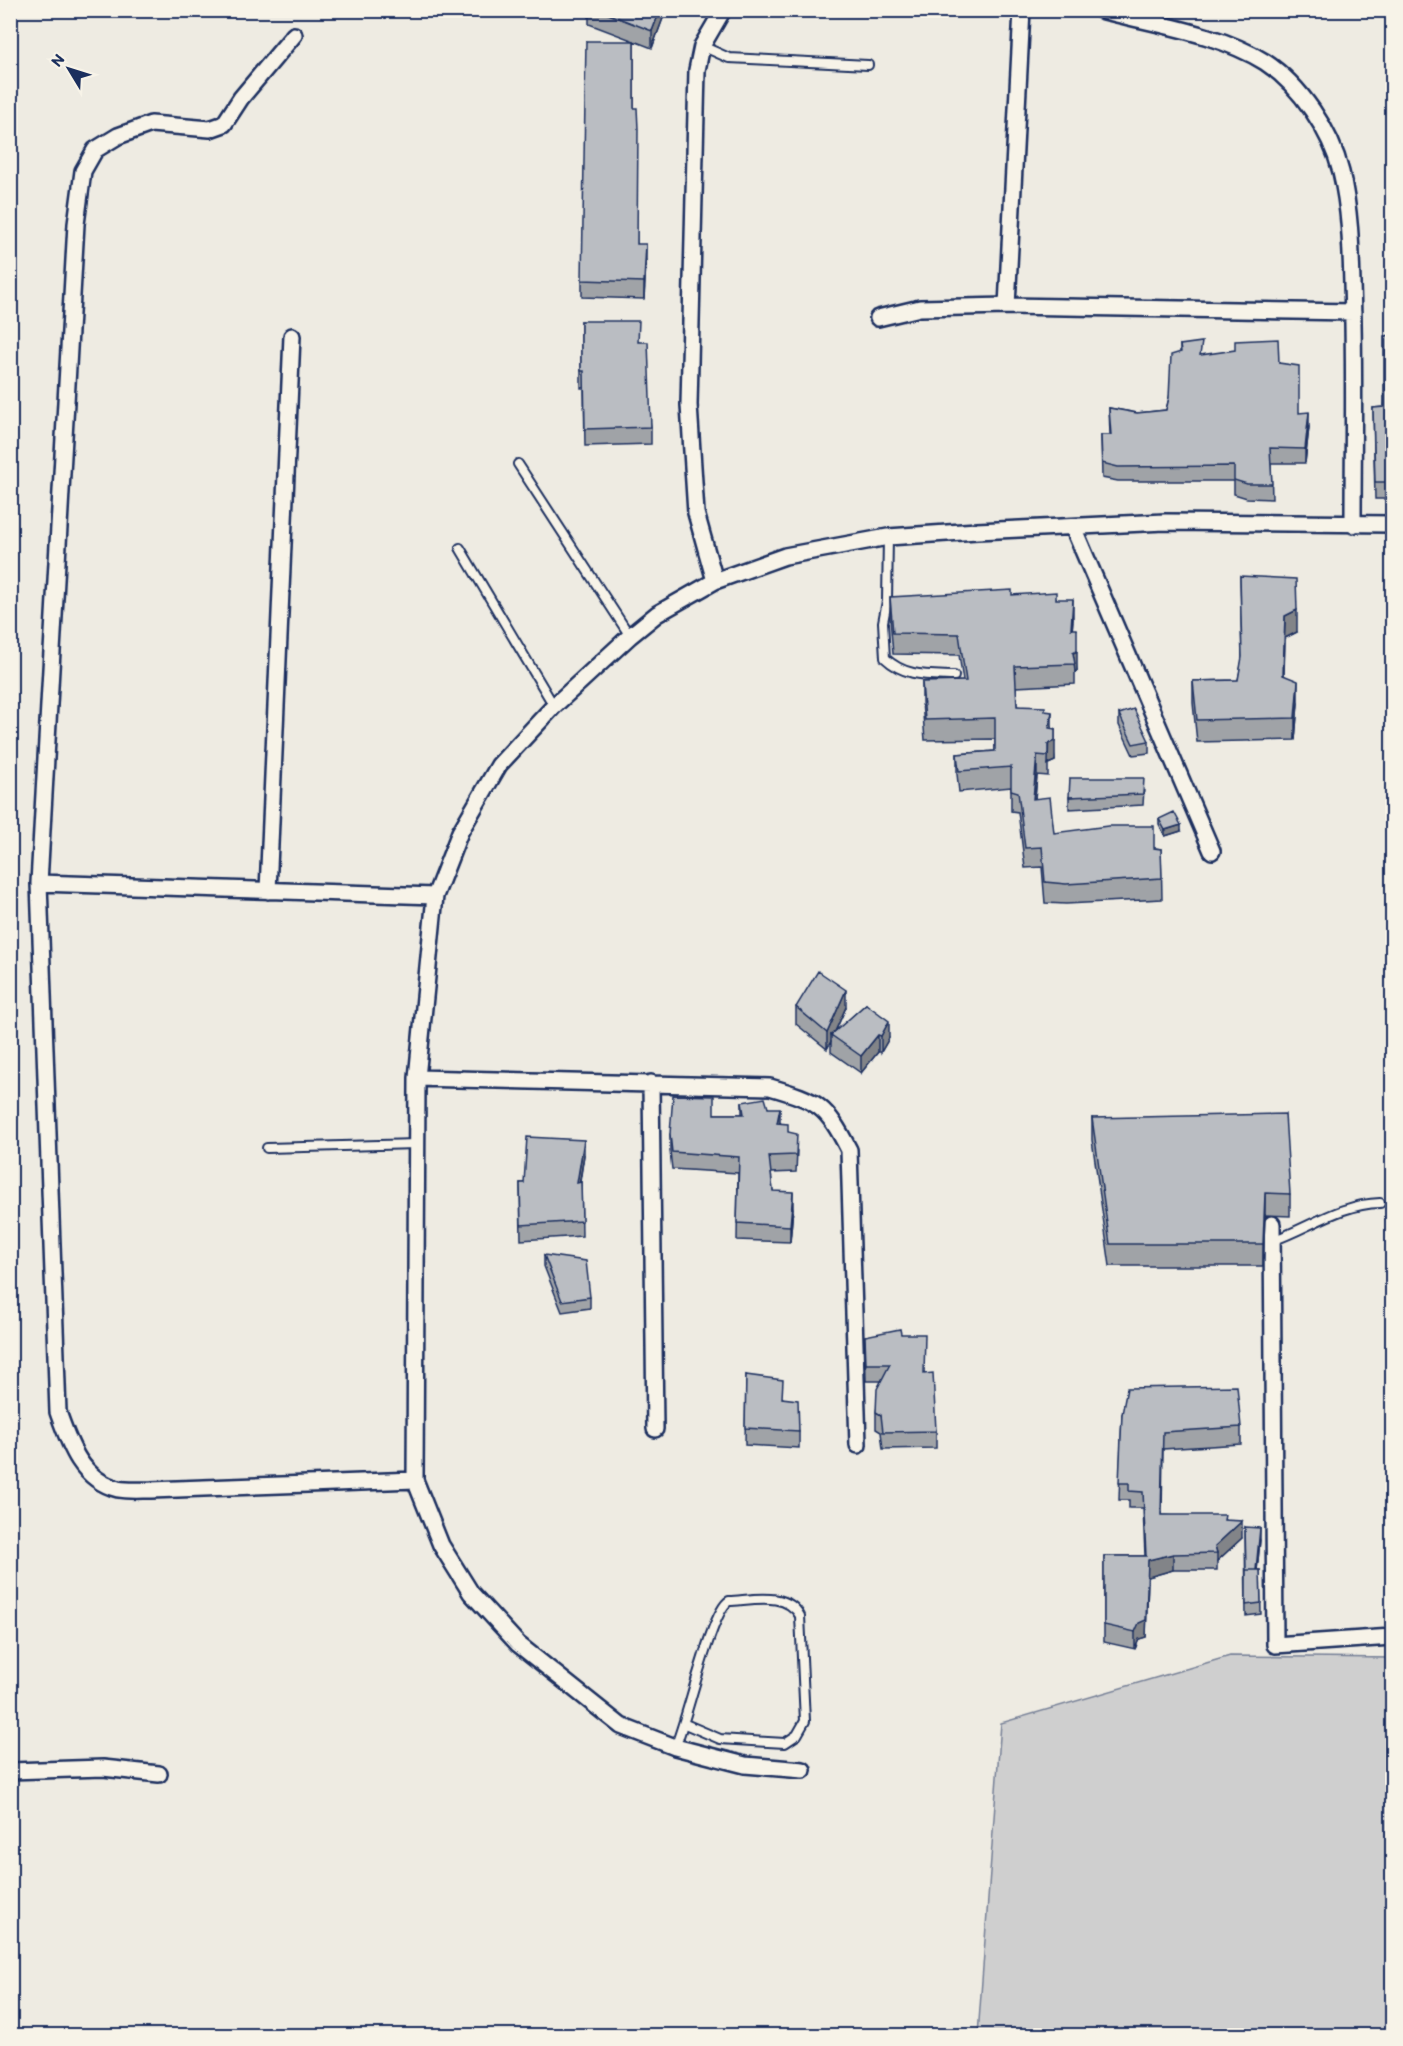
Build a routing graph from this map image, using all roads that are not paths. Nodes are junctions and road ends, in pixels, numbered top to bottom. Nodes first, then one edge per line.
1 (723, 10) edge
2 (1022, 10) edge
3 (1101, 10) edge
4 (294, 35) dead end
5 (702, 46) junction
6 (868, 65) dead end
7 (1007, 306) junction
8 (1353, 312) junction
9 (878, 318) dead end
10 (292, 336) dead end
11 (518, 464) dead end
12 (1392, 524) edge
13 (1353, 525) junction
14 (1073, 527) junction
15 (888, 537) junction
16 (460, 548) dead end
17 (715, 581) junction
18 (886, 601) junction
19 (898, 601) edge
20 (630, 636) junction
21 (954, 676) dead end
22 (554, 706) junction
23 (1212, 851) dead end
24 (39, 883) junction
25 (268, 891) junction
26 (435, 896) junction
27 (417, 1078) junction
28 (651, 1083) junction
29 (417, 1144) junction
30 (267, 1148) dead end
31 (1380, 1203) dead end
32 (1272, 1224) dead end
33 (1272, 1241) junction
34 (655, 1429) dead end
35 (858, 1446) dead end
36 (415, 1479) junction
37 (1392, 1637) edge
38 (686, 1724) junction
39 (675, 1747) junction
40 (803, 1770) dead end
41 (10, 1771) edge
42 (159, 1774) dead end

1 - 5 street
2 - 7 street
3 - 8 street
4 - 24 street
5 - 6 lane
5 - 17 street
7 - 8 street
7 - 9 street
8 - 13 street
10 - 25 street
11 - 20 lane
12 - 13 street
13 - 14 street
14 - 15 street
14 - 23 street
15 - 17 street
15 - 18 lane
16 - 22 lane
17 - 20 street
18 - 19 lane
18 - 21 lane
20 - 22 street
22 - 26 street
24 - 25 street
24 - 36 street
25 - 26 street
26 - 27 street
27 - 28 street
27 - 29 street
28 - 34 street
28 - 35 street
29 - 30 lane
29 - 36 street
31 - 33 lane
32 - 33 street
33 - 37 street
36 - 39 street
38 - 38 lane
38 - 39 lane
39 - 40 street
41 - 42 street

